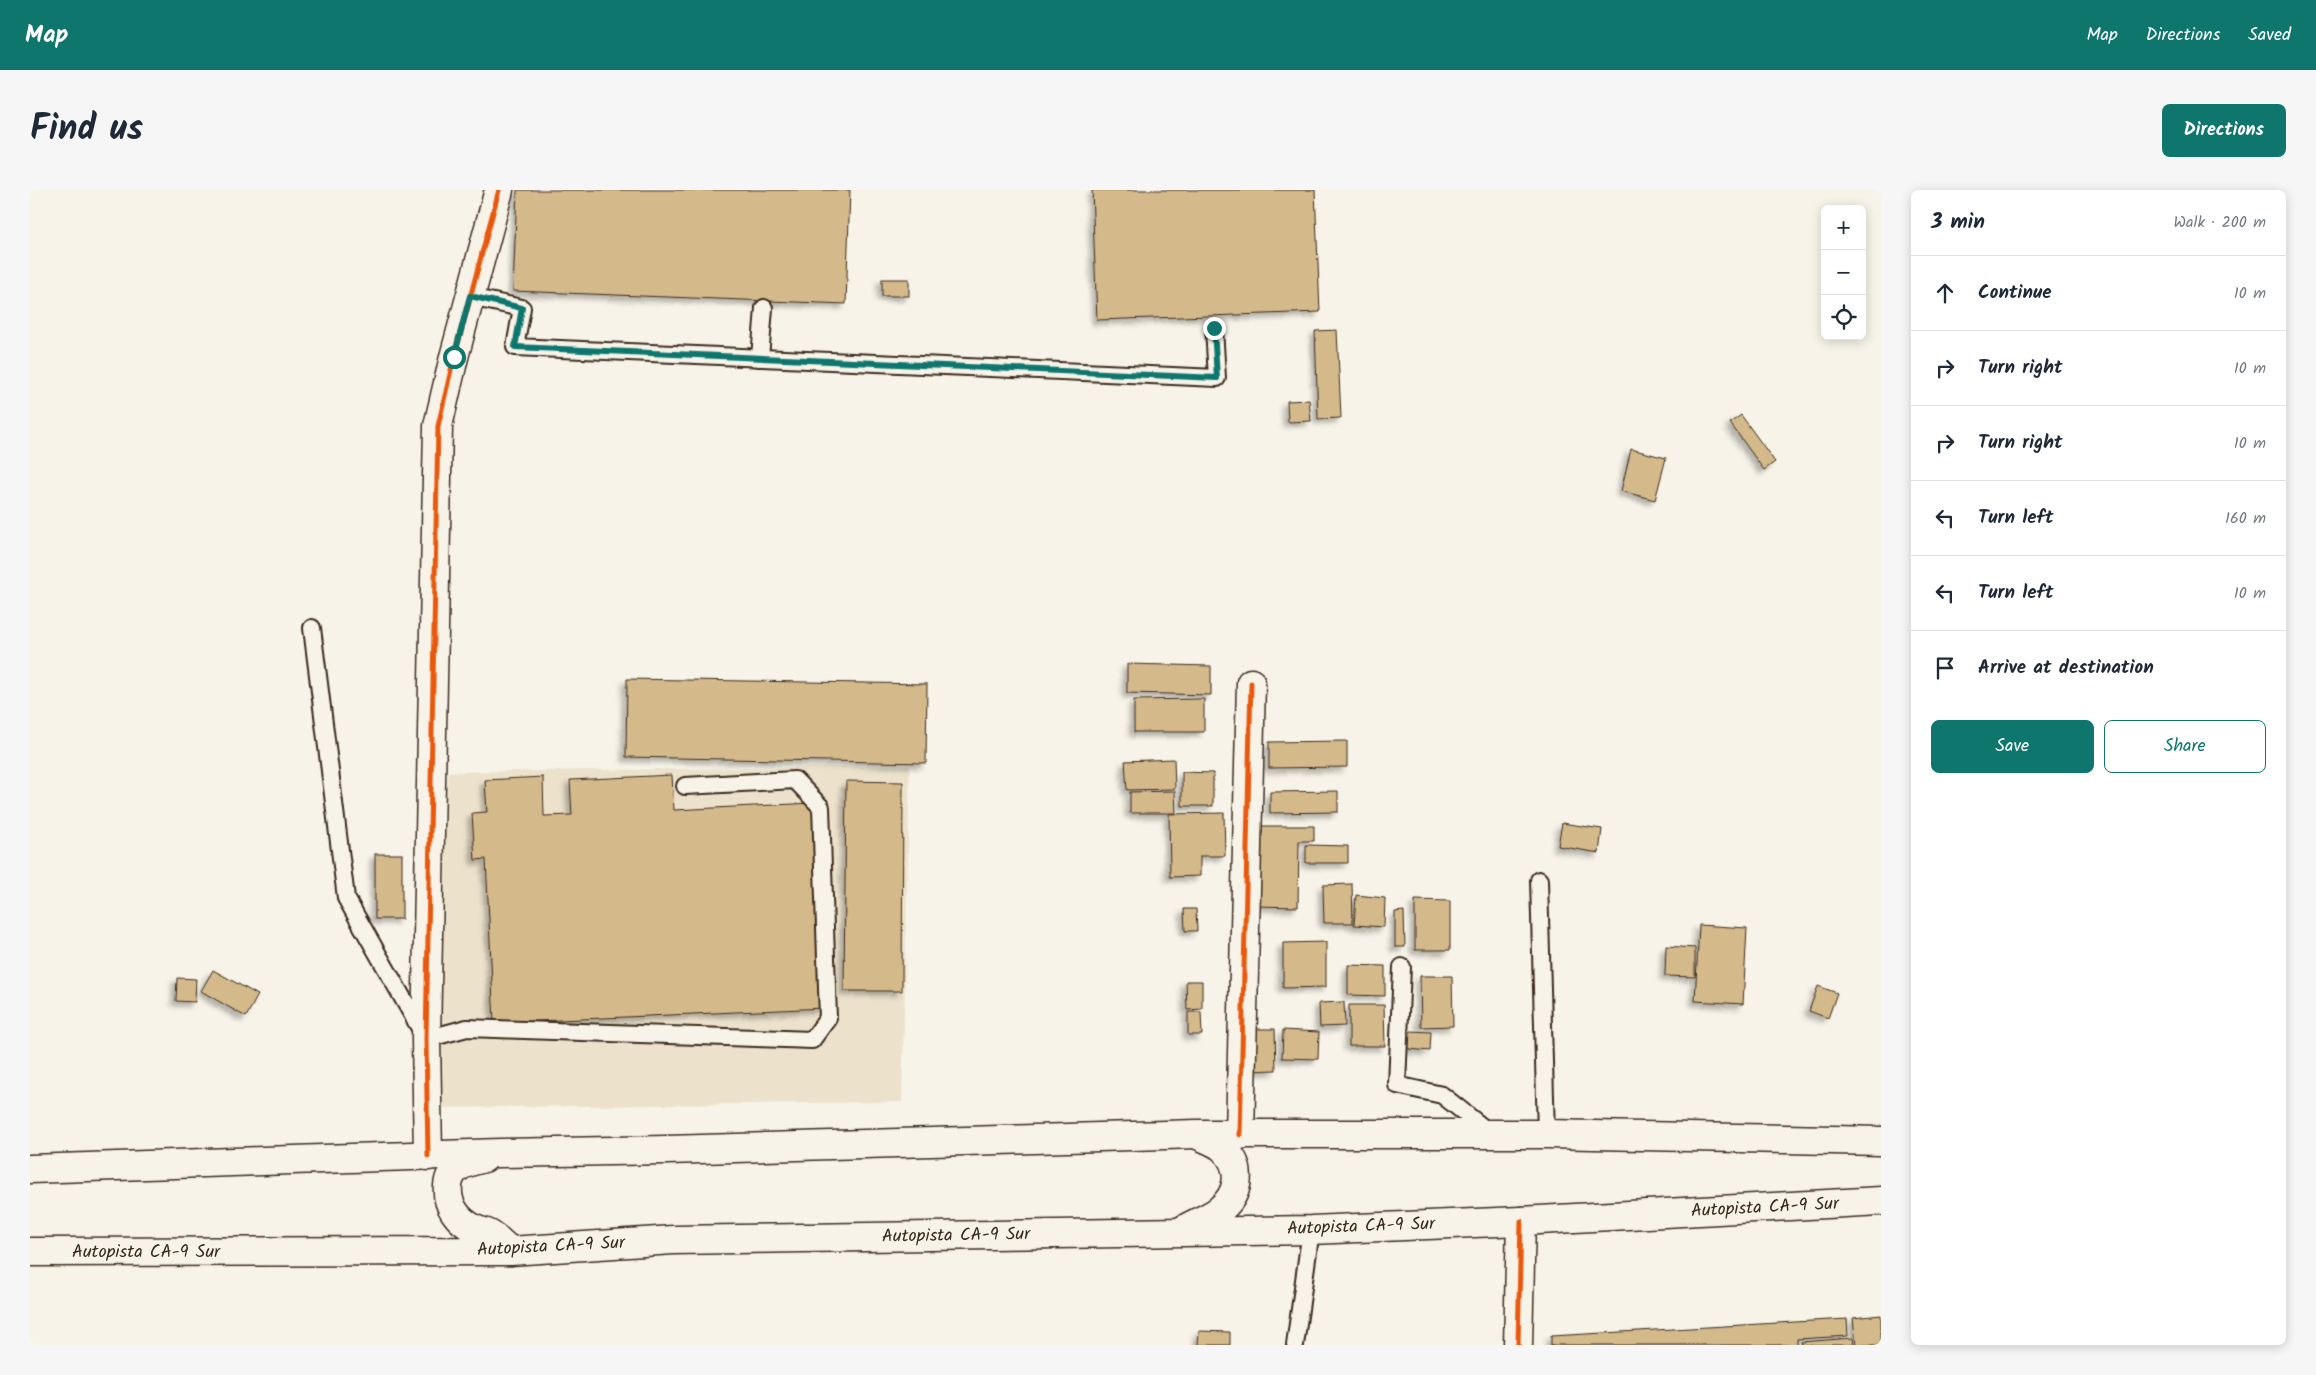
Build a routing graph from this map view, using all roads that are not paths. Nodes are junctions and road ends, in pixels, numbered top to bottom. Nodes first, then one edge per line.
1 (499, 190) edge
2 (470, 296) junction
3 (764, 308) dead end
4 (1214, 328) dead end
5 (760, 358) junction
6 (312, 628) dead end
7 (1251, 683) dead end
8 (685, 786) dead end
9 (1539, 880) dead end
10 (1402, 967) dead end
11 (426, 1039) junction
12 (1197, 1134) junction
13 (1546, 1134) junction
14 (1240, 1135) junction
15 (1492, 1135) junction
16 (1881, 1140) edge
17 (500, 1153) junction
18 (428, 1156) junction
19 (30, 1169) edge
20 (1881, 1201) edge
21 (1521, 1222) junction
22 (1311, 1230) junction
23 (1177, 1233) junction
24 (30, 1252) edge
25 (510, 1252) junction
26 (1295, 1345) edge
27 (1518, 1345) edge

1 - 2 main road
2 - 5 lane
2 - 11 main road
3 - 5 lane
4 - 5 lane
6 - 11 lane
7 - 14 main road
8 - 11 lane
9 - 13 lane
10 - 15 lane
11 - 18 main road
12 - 14 main road
12 - 17 main road
12 - 23 main road
13 - 15 main road
13 - 16 main road
14 - 15 main road
17 - 18 main road
17 - 25 main road
18 - 19 main road
20 - 21 main road, Autopista CA-9 Sur
21 - 22 main road, Autopista CA-9 Sur
21 - 27 main road
22 - 23 main road, Autopista CA-9 Sur
22 - 26 lane
23 - 25 main road, Autopista CA-9 Sur
24 - 25 main road, Autopista CA-9 Sur

